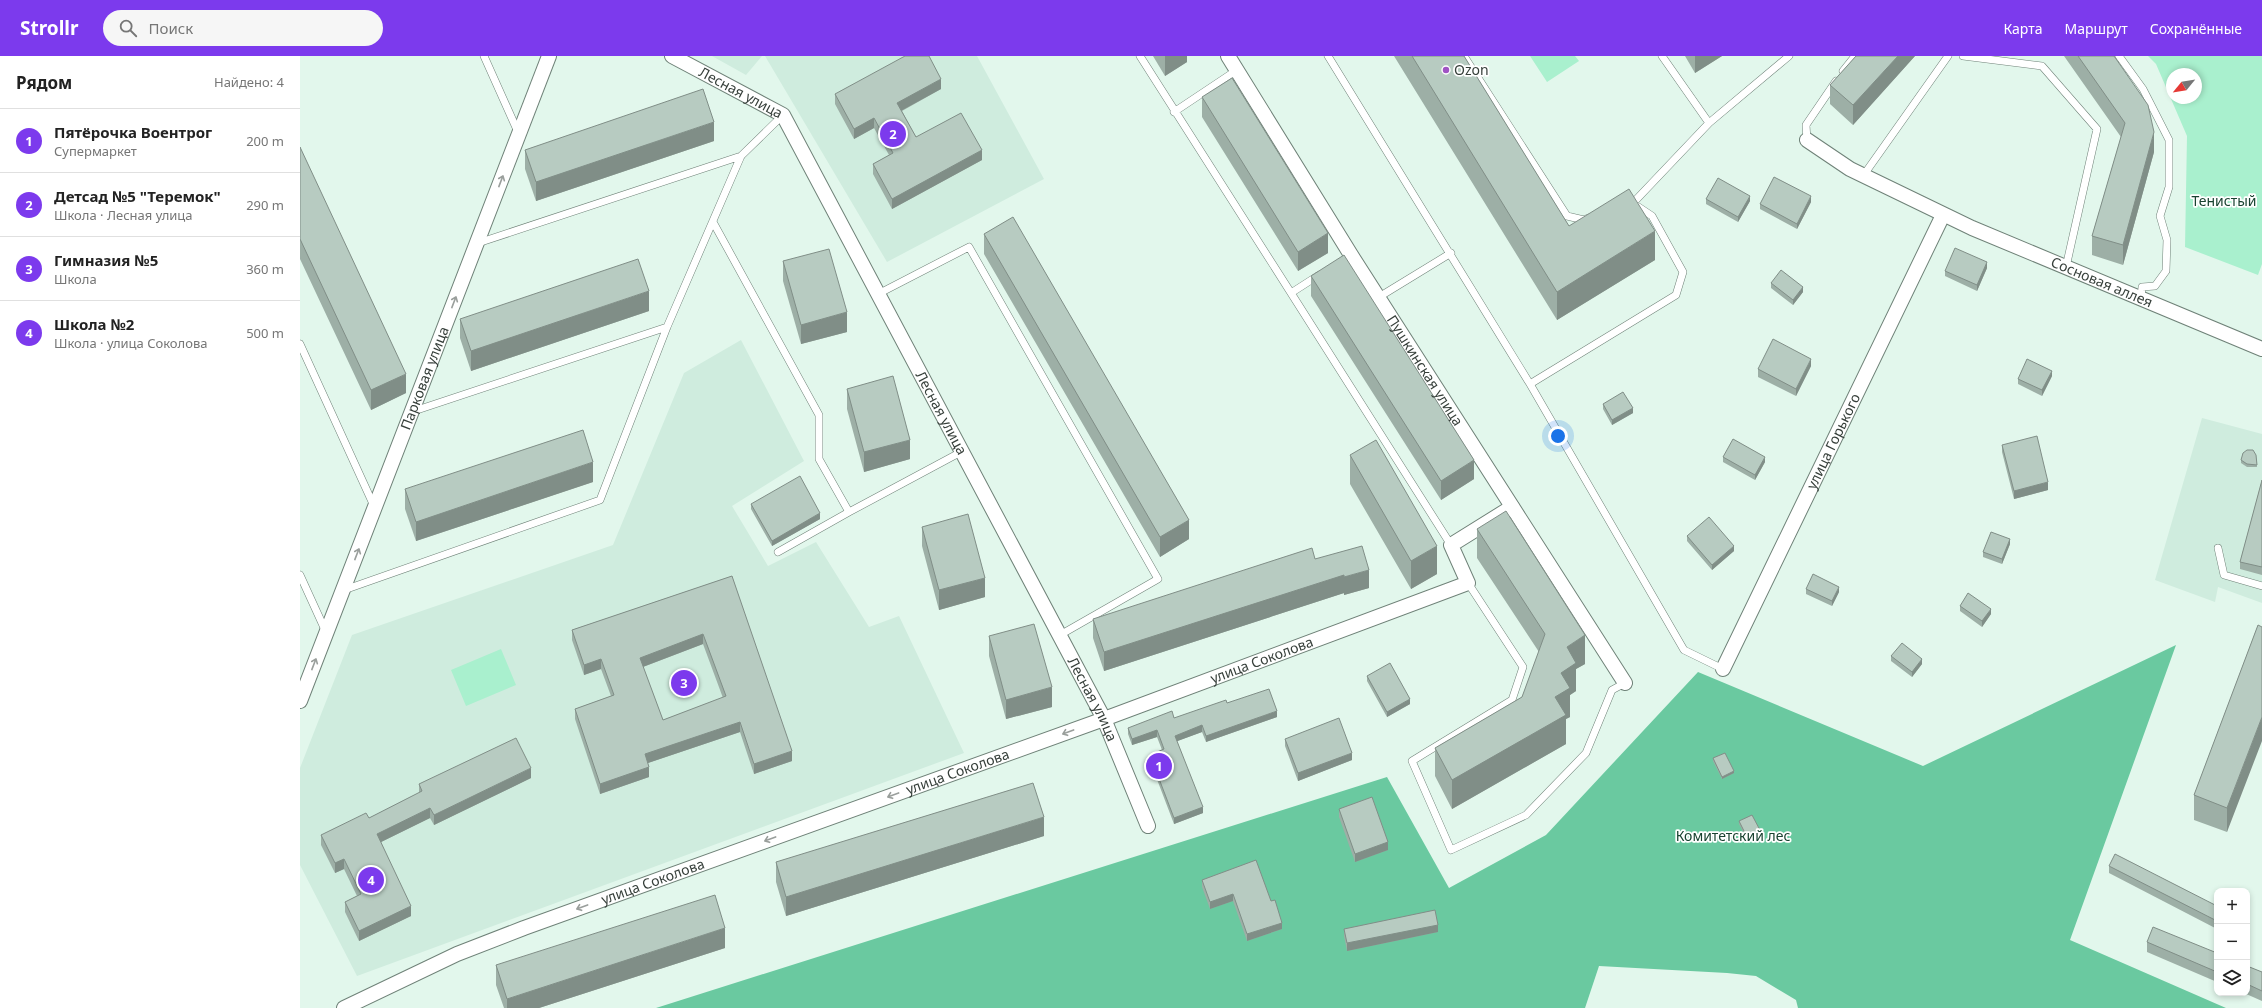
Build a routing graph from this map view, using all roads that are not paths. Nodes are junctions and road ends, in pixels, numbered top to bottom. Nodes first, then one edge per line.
1 (484, 56) edge
2 (549, 56) edge
3 (672, 56) edge
4 (1140, 56) edge
5 (1228, 56) edge
6 (1328, 56) edge
7 (1464, 56) edge
8 (1662, 56) edge
9 (1789, 56) edge
10 (1855, 56) edge
11 (1948, 56) edge
12 (1963, 56) edge
13 (2119, 56) edge
14 (1237, 70) junction
15 (1174, 112) junction
16 (783, 115) junction
17 (1709, 123) junction
18 (519, 134) junction
19 (1807, 140) joint
20 (741, 156) junction
21 (1863, 176) junction
22 (1625, 198) edge
23 (1633, 203) junction
24 (1598, 213) edge
25 (1943, 215) junction
26 (713, 222) junction
27 (477, 243) junction
28 (1451, 253) junction
29 (2066, 267) junction
30 (1328, 270) edge
31 (1291, 292) junction
32 (878, 294) junction
33 (1379, 297) junction
34 (2141, 298) junction
35 (667, 327) junction
36 (300, 344) edge
37 (2262, 349) edge
38 (1530, 384) junction
39 (412, 412) junction
40 (961, 452) junction
41 (1512, 506) junction
42 (375, 507) junction
43 (849, 512) junction
44 (1451, 545) junction
45 (2218, 548) dead end
46 (778, 552) dead end
47 (300, 575) edge
48 (1468, 582) junction
49 (2262, 586) edge
50 (343, 591) junction
51 (327, 632) junction
52 (1060, 635) junction
53 (1723, 669) joint
54 (1625, 683) joint
55 (300, 701) edge
56 (1104, 719) junction
57 (1148, 826) dead end
58 (344, 1008) edge

1 - 18 lane
2 - 18 street, Парковая улица
3 - 16 street, Лесная улица
4 - 15 lane
5 - 14 street, Пушкинская улица
6 - 28 lane
7 - 24 lane
8 - 17 lane
9 - 17 lane
10 - 19 lane
11 - 21 lane
12 - 29 lane
13 - 34 lane
14 - 15 lane
14 - 33 street, Пушкинская улица
15 - 31 lane
16 - 20 lane
16 - 32 street, Лесная улица
17 - 23 lane
27 -> 18 street, Парковая улица
19 - 21 street, Сосновая аллея
20 - 26 lane
20 - 27 lane
21 - 25 street, Сосновая аллея
22 - 23 lane
23 - 38 lane
25 - 29 street, Сосновая аллея
25 - 53 street, улица Горького
26 - 35 lane
26 - 43 lane
39 -> 27 street, Парковая улица
28 - 33 lane
28 - 38 lane
29 - 34 street, Сосновая аллея
30 - 31 lane
31 - 44 lane
32 - 40 street, Лесная улица
32 - 52 lane
33 - 41 street, Пушкинская улица
34 - 37 street, Сосновая аллея
35 - 39 lane
35 - 50 lane
36 - 42 lane
38 - 53 lane
39 - 42 street, Парковая улица
40 - 43 lane
40 - 52 street, Лесная улица
41 - 44 street
41 - 54 street, Пушкинская улица
50 -> 42 street, Парковая улица
43 - 46 lane
44 - 48 street
45 - 49 lane
47 - 51 lane
48 - 54 lane
48 - 56 street, улица Соколова
50 - 51 street, Парковая улица
55 -> 51 street, Парковая улица
52 - 56 street, Лесная улица
56 - 57 street, Лесная улица
56 -> 58 street, улица Соколова

